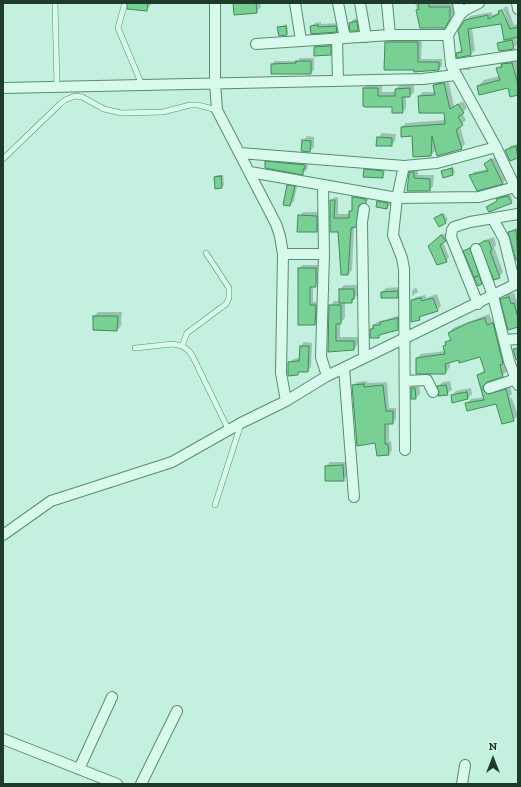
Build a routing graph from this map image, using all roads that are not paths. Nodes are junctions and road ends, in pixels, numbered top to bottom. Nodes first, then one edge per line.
1 (55, 3) edge
2 (295, 3) edge
3 (338, 3) edge
4 (360, 3) edge
5 (387, 3) edge
6 (458, 3) edge
7 (479, 3) edge
8 (517, 3) edge
9 (215, 4) dead end
10 (124, 6) dead end
11 (518, 9) edge
12 (460, 15) junction
13 (390, 35) junction
14 (448, 35) junction
15 (366, 37) junction
16 (341, 38) junction
17 (301, 40) junction
18 (256, 44) dead end
19 (518, 55) edge
20 (453, 70) junction
21 (338, 81) junction
22 (215, 82) junction
23 (142, 85) junction
24 (56, 87) junction
25 (3, 88) edge
26 (217, 110) junction
27 (496, 147) junction
28 (240, 153) junction
29 (3, 159) edge
30 (404, 166) junction
31 (250, 172) junction
32 (323, 185) junction
33 (517, 190) edge
34 (397, 198) junction
35 (364, 209) dead end
36 (518, 214) edge
37 (493, 219) junction
38 (476, 249) dead end
39 (206, 253) dead end
40 (283, 254) junction
41 (324, 254) junction
42 (517, 284) edge
43 (493, 296) junction
44 (478, 304) junction
45 (405, 338) junction
46 (518, 339) edge
47 (504, 340) junction
48 (182, 346) junction
49 (135, 348) dead end
50 (364, 358) junction
51 (344, 368) junction
52 (327, 376) junction
53 (405, 381) junction
54 (517, 382) edge
55 (489, 388) dead end
56 (433, 392) dead end
57 (286, 401) junction
58 (241, 423) junction
59 (229, 432) junction
60 (405, 450) dead end
61 (354, 497) dead end
62 (215, 505) dead end
63 (3, 535) edge
64 (112, 697) dead end
65 (177, 712) dead end
66 (3, 739) edge
67 (465, 765) dead end
68 (79, 769) junction
69 (117, 784) edge
70 (141, 784) edge
71 (462, 784) edge

1 - 24 lane
2 - 17 street
3 - 16 street
4 - 15 street
5 - 13 street
6 - 12 street
7 - 12 street
8 - 11 street
9 - 22 street
10 - 23 lane
12 - 14 street
13 - 14 street
13 - 15 street
14 - 20 street
15 - 16 street
16 - 17 street
16 - 21 street
17 - 18 street
19 - 20 street
20 - 21 street
20 - 27 street
21 - 22 street
22 - 23 street
22 - 26 street
23 - 24 street
24 - 25 street
26 - 28 street
26 - 29 lane
27 - 30 street
27 - 33 street
28 - 30 street
28 - 31 street
30 - 34 street
31 - 32 street
31 - 40 street
32 - 34 street
32 - 41 street
33 - 34 street
34 - 45 street
35 - 50 street
36 - 37 street
37 - 42 street
37 - 44 street
38 - 43 street
39 - 48 lane
40 - 41 street
40 - 57 street
41 - 52 street
42 - 43 street
43 - 44 street
43 - 47 street
44 - 45 street
45 - 50 street
45 - 53 street
46 - 47 street
47 - 54 street
48 - 49 lane
48 - 59 lane
50 - 51 street
51 - 52 street
51 - 61 street
52 - 57 street
53 - 56 street
53 - 60 street
54 - 55 street
57 - 58 street
58 - 59 street
58 - 62 lane
59 - 63 street
64 - 68 street
65 - 70 street
66 - 68 street
67 - 71 street
68 - 69 street

